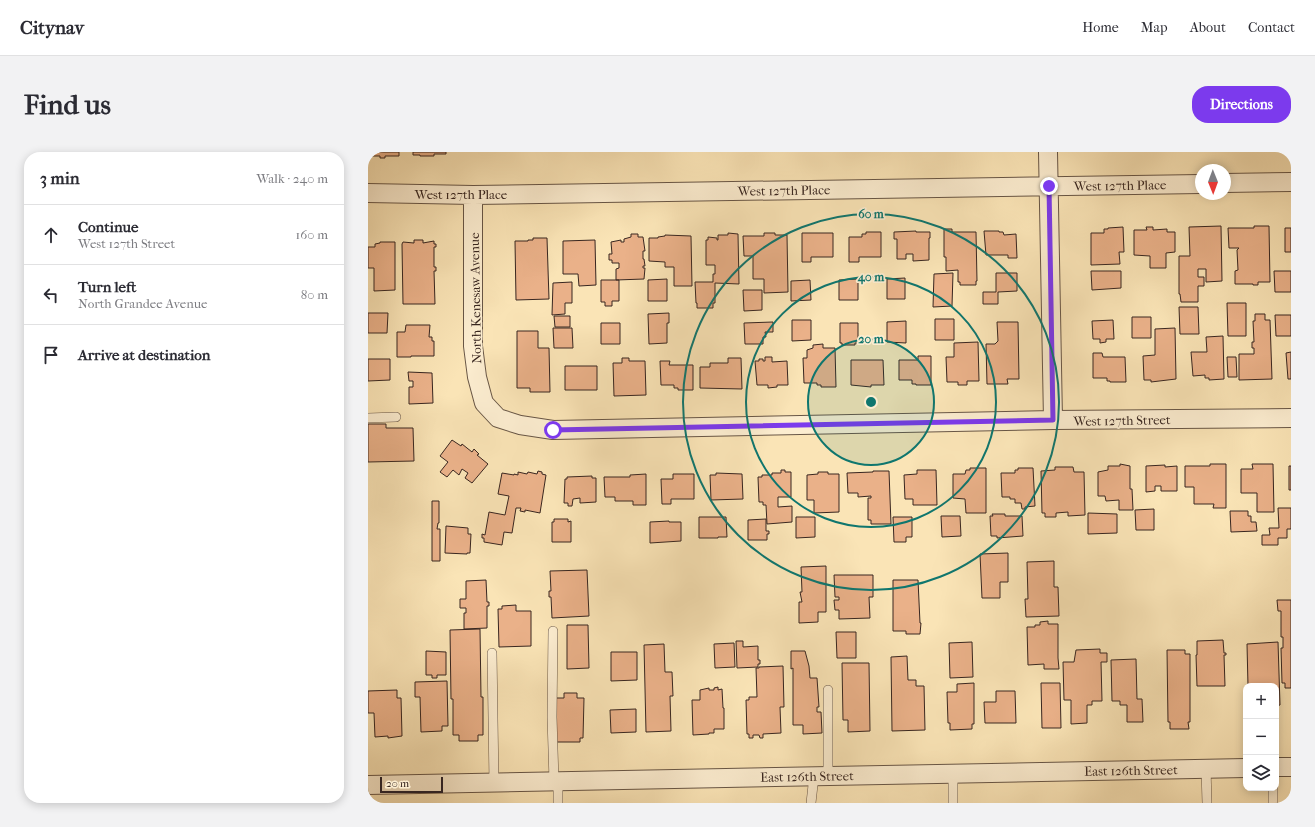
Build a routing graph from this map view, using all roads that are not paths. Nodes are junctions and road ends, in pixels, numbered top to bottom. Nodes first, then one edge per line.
1 (1048, 152) edge
2 (1291, 182) edge
3 (1231, 183) edge
4 (1195, 184) edge
5 (1049, 186) junction
6 (368, 193) edge
7 (473, 195) junction
8 (396, 417) dead end
9 (368, 418) edge
10 (498, 418) joint
11 (1291, 418) edge
12 (1053, 420) junction
13 (553, 631) dead end
14 (492, 653) dead end
15 (828, 690) dead end
16 (1279, 767) edge
17 (1291, 767) edge
18 (1206, 768) junction
19 (1243, 768) edge
20 (953, 774) junction
21 (821, 776) junction
22 (556, 781) junction
23 (494, 783) junction
24 (368, 785) edge
25 (1273, 791) edge
26 (558, 803) edge
27 (811, 803) edge
28 (953, 803) edge
29 (1207, 803) edge
30 (1273, 803) edge

1 - 5 street
2 - 3 street
4 - 5 street, West 127th Place
5 - 7 street, West 127th Place
5 - 12 street
6 - 7 street, West 127th Place
7 - 10 street, North Kenesaw Avenue
8 - 9 lane
10 - 12 street, West 127th Street
11 - 12 street, West 127th Street
13 - 22 lane
14 - 23 lane
15 - 21 lane
16 - 17 street
18 - 19 street, East 126th Street
18 - 20 street, East 126th Street
18 - 29 lane
20 - 21 street, East 126th Street
20 - 28 lane
21 - 22 street, East 126th Street
21 - 27 lane
22 - 23 street, East 126th Street
22 - 26 lane
23 - 24 street, East 126th Street
25 - 30 lane

